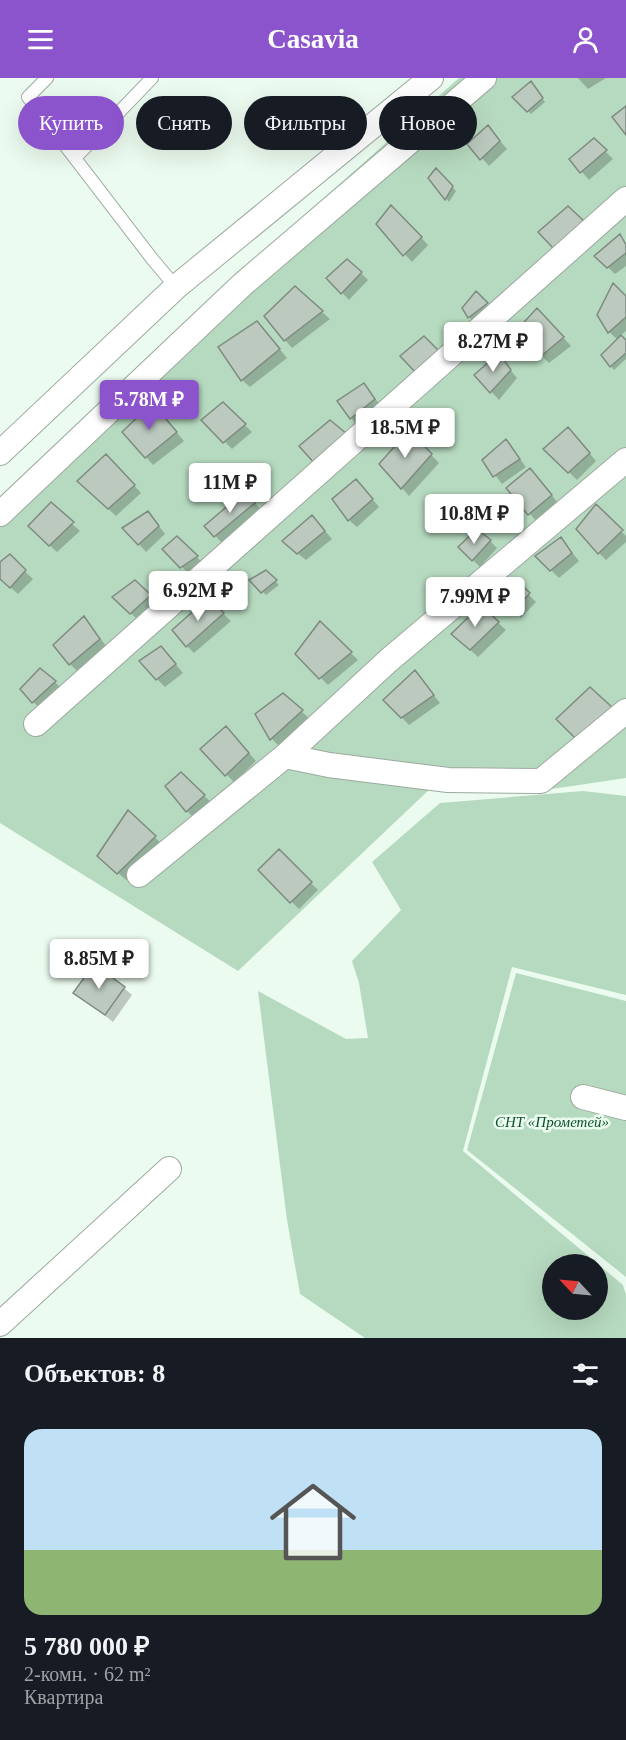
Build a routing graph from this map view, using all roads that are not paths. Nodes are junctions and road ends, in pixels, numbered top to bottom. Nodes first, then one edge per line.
1 (47, 78) edge
2 (152, 78) edge
3 (431, 78) edge
4 (484, 78) edge
5 (75, 158) junction
6 (626, 199) edge
7 (176, 287) junction
8 (0, 453) edge
9 (626, 460) edge
10 (0, 514) edge
11 (626, 711) edge
12 (36, 724) dead end
13 (285, 756) junction
14 (139, 875) dead end
15 (583, 1096) dead end
16 (626, 1108) edge
17 (169, 1169) dead end
18 (0, 1324) edge

1 - 5 lane
2 - 5 lane
3 - 7 street
4 - 10 street
5 - 7 lane
6 - 12 street
7 - 8 street
9 - 13 street
11 - 13 street
13 - 14 street
15 - 16 street
17 - 18 street

